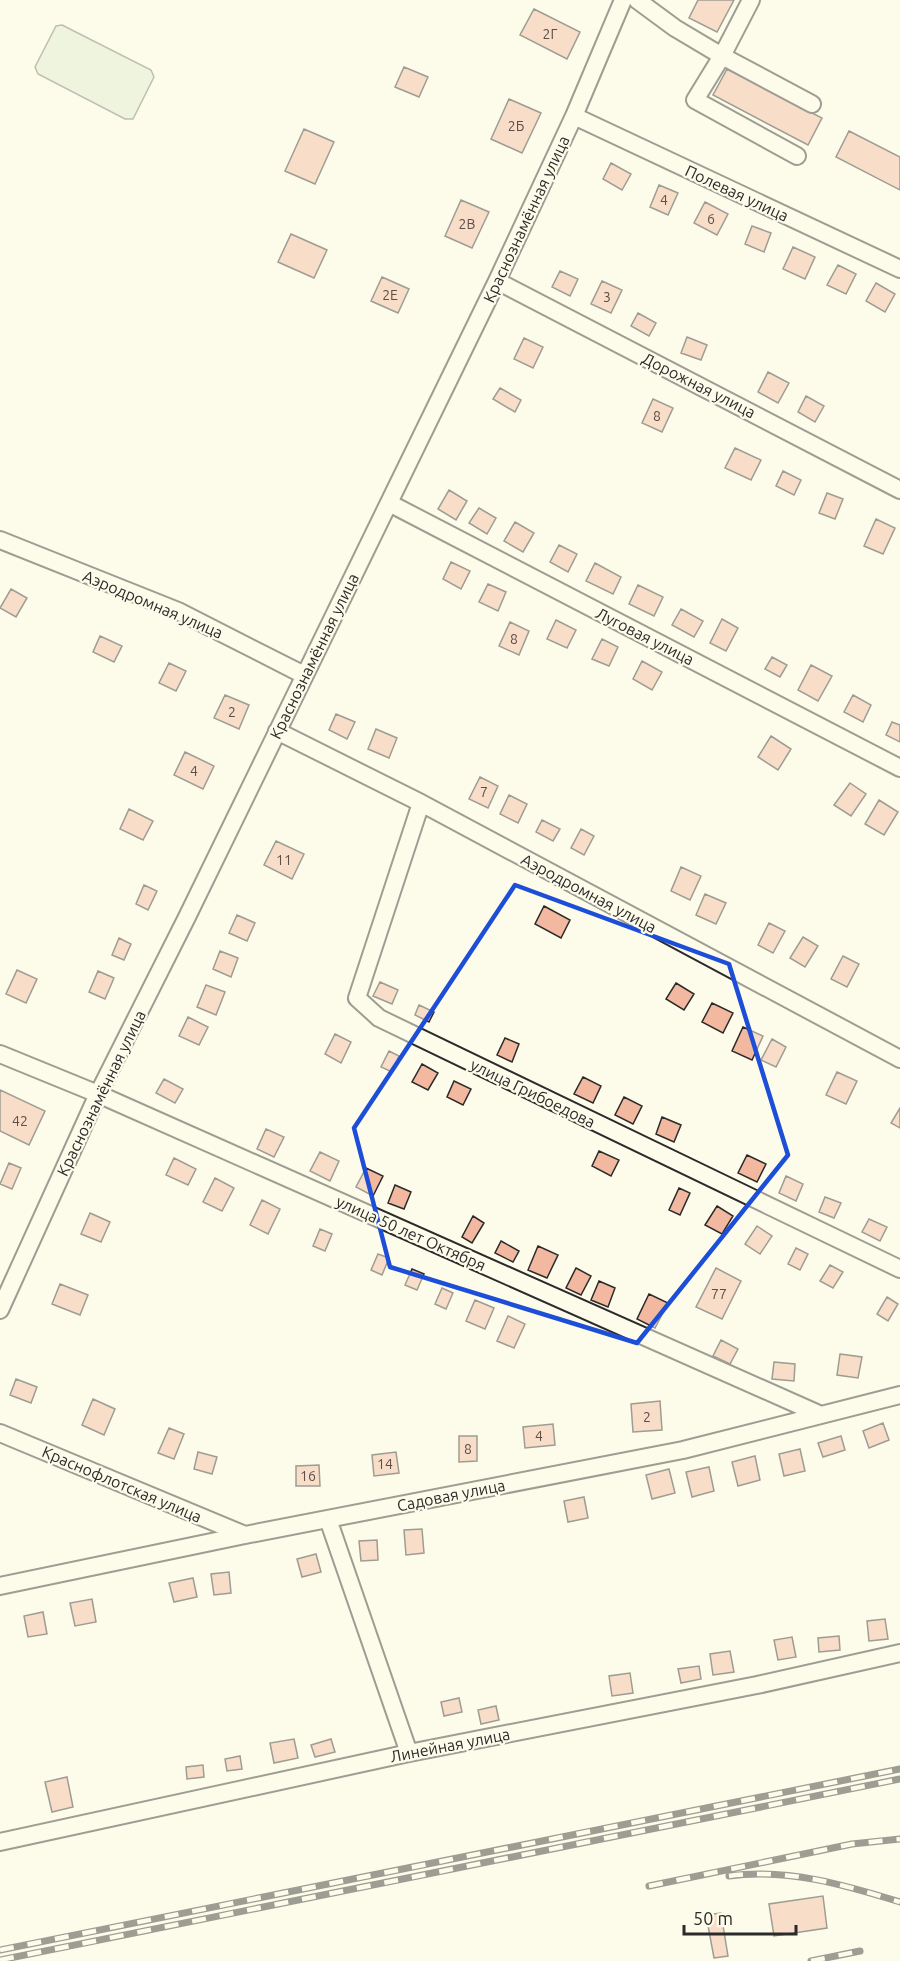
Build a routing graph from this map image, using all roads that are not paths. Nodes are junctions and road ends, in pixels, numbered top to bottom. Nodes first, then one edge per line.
1 (623, 0) edge
2 (637, 0) edge
3 (751, 0) edge
4 (722, 56) junction
5 (813, 104) dead end
6 (574, 116) junction
7 (797, 156) dead end
8 (900, 269) edge
9 (497, 281) junction
10 (900, 489) edge
11 (389, 503) junction
12 (0, 540) edge
13 (304, 675) junction
14 (277, 731) junction
15 (900, 768) edge
16 (421, 803) junction
17 (0, 1054) edge
18 (900, 1059) edge
19 (98, 1094) junction
20 (900, 1269) edge
21 (0, 1310) edge
22 (900, 1395) edge
23 (821, 1415) junction
24 (0, 1433) edge
25 (328, 1519) junction
26 (245, 1535) junction
27 (0, 1586) edge
28 (900, 1653) edge
29 (409, 1753) junction
30 (0, 1842) edge

1 - 6 street, Краснознамённая улица
2 - 4 street
3 - 4 street
4 - 5 street
4 - 7 street
6 - 8 street, Полевая улица
6 - 9 street, Краснознамённая улица
9 - 10 street, Дорожная улица
9 - 11 street, Краснознамённая улица
11 - 13 street, Краснознамённая улица
11 - 15 street, Луговая улица
12 - 13 street, Аэродромная улица
13 - 14 street, Краснознамённая улица
14 - 16 street, Аэродромная улица
14 - 19 street, Краснознамённая улица
16 - 18 street, Аэродромная улица
16 - 20 street, улица Грибоедова
17 - 19 street, улица 50 лет Октября
19 - 21 street, Краснознамённая улица
19 - 23 street, улица 50 лет Октября
22 - 23 street, Садовая улица
23 - 25 street, Садовая улица
24 - 26 street, Краснофлотская улица
25 - 26 street, Садовая улица
25 - 29 street
26 - 27 street, Садовая улица
28 - 29 street, Линейная улица
29 - 30 street, Линейная улица

